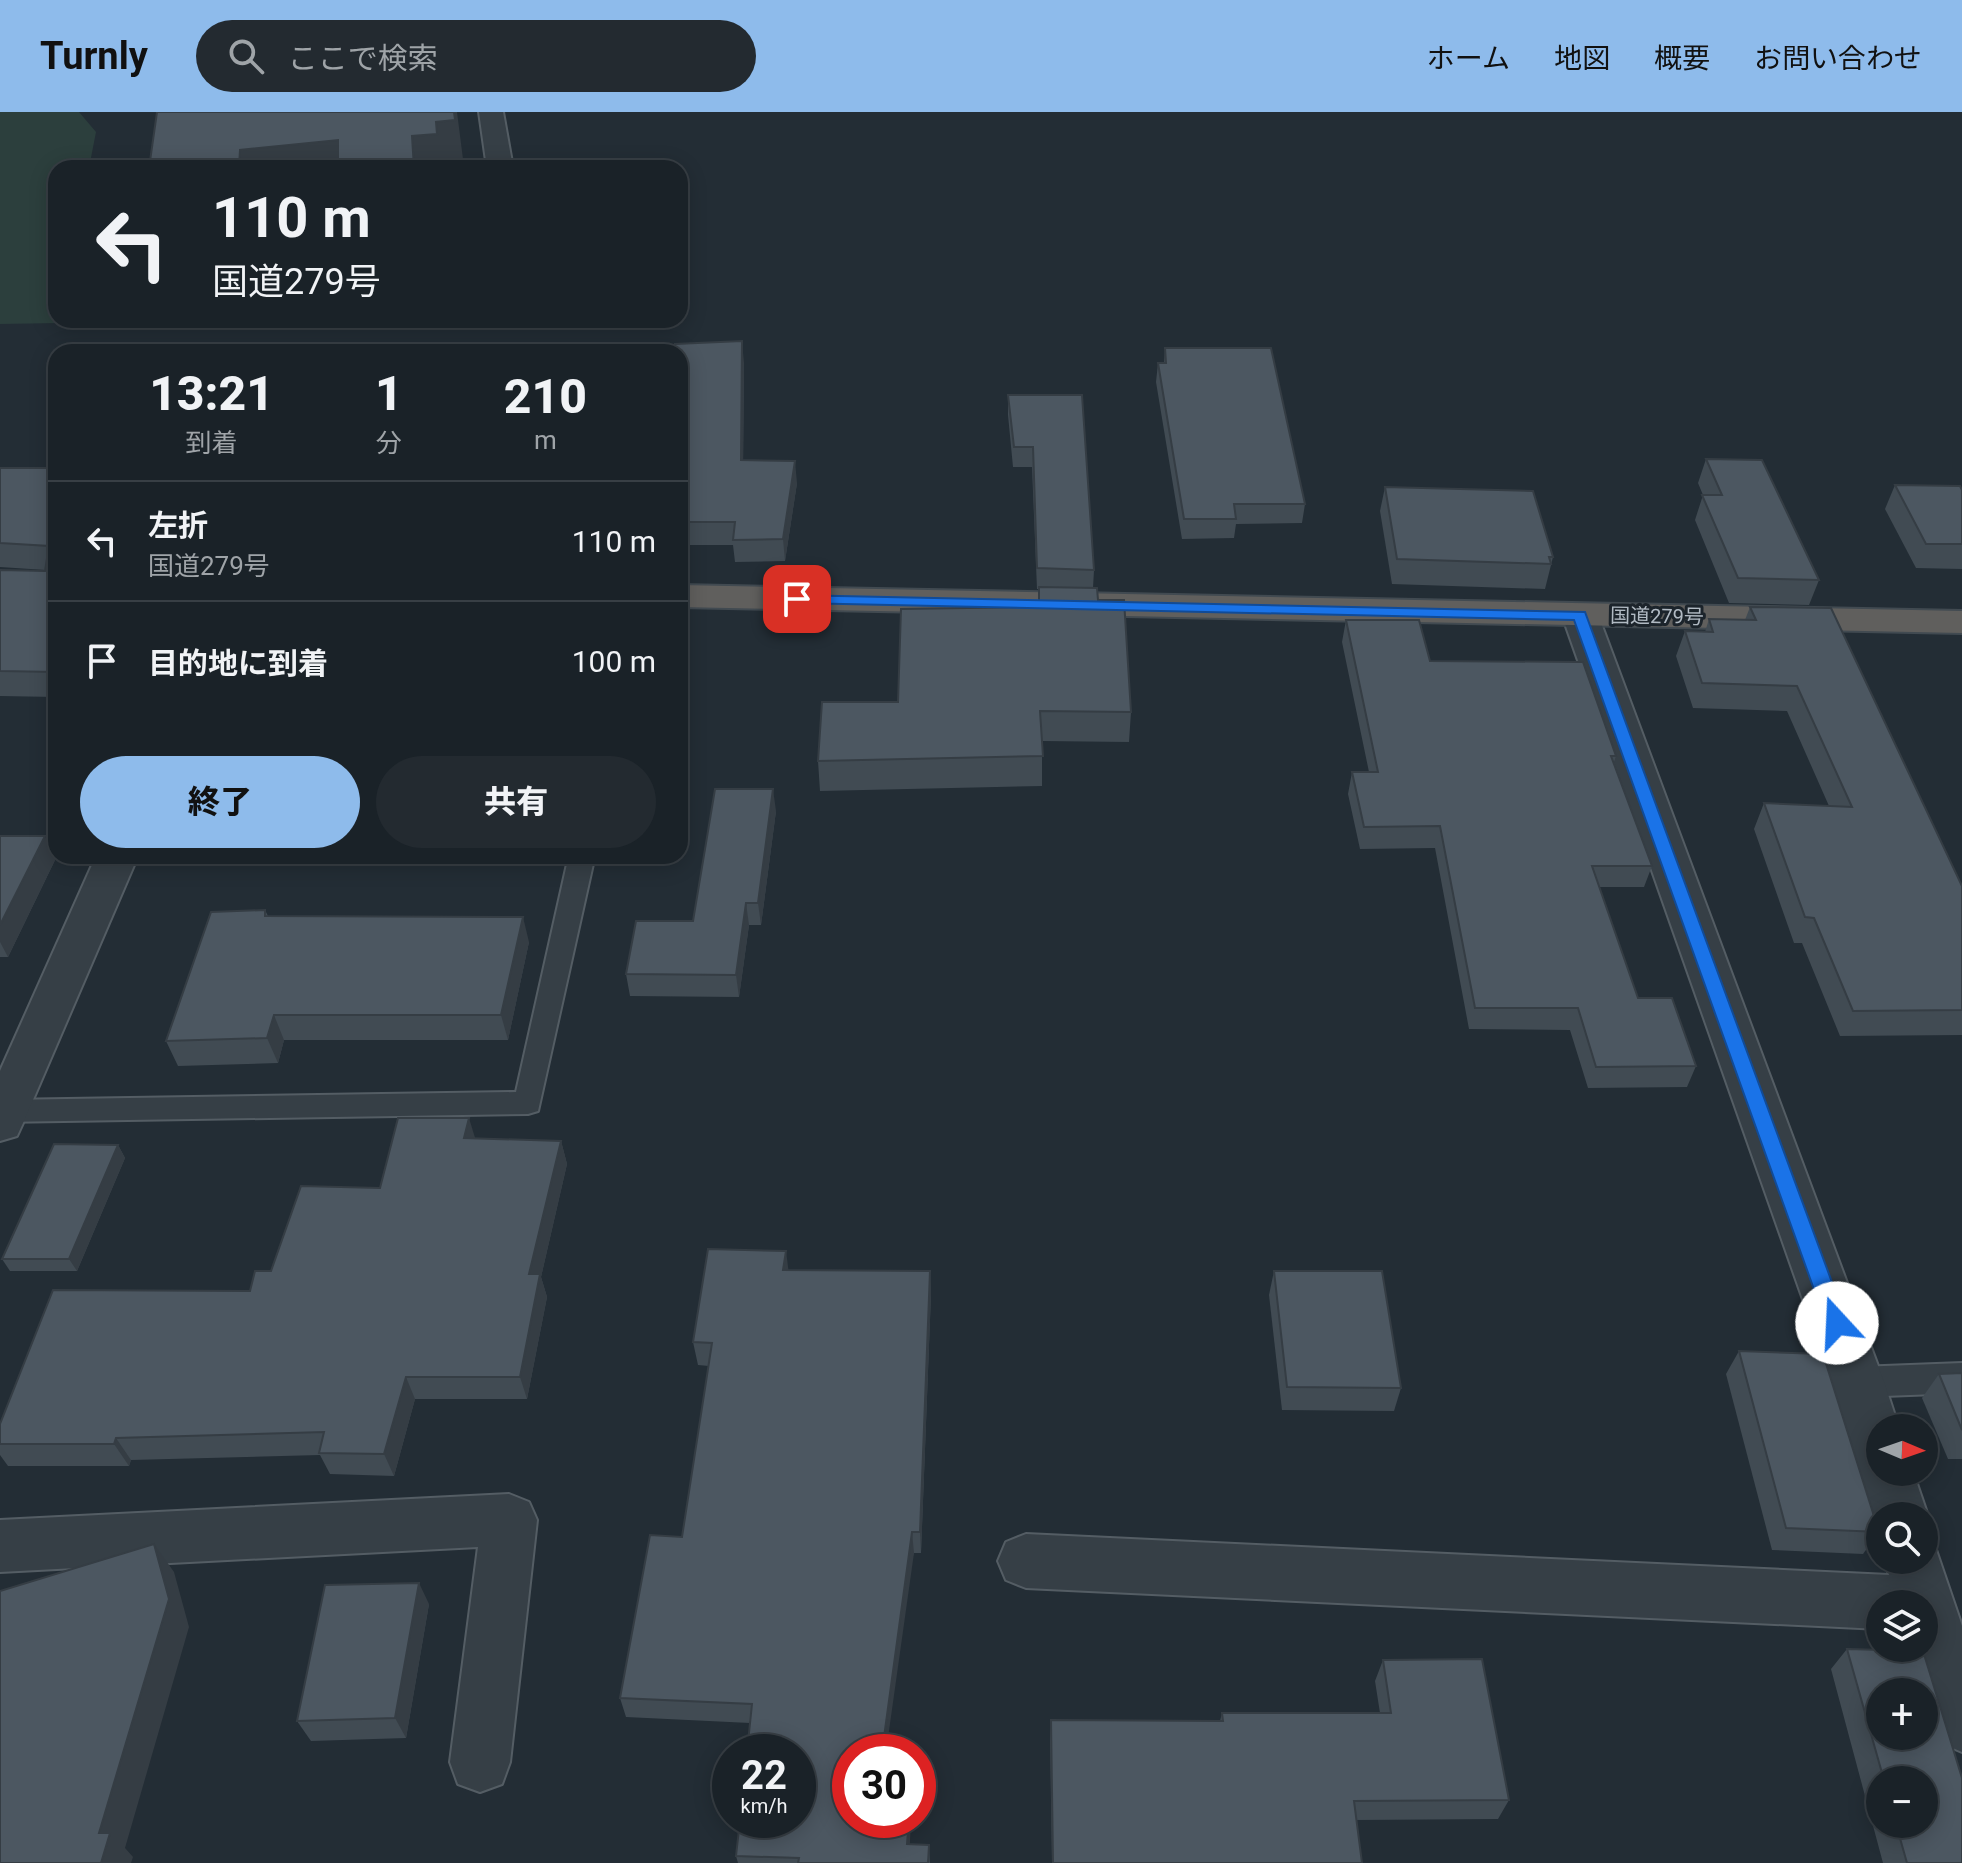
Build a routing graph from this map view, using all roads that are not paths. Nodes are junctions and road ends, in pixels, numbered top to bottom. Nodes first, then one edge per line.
1 (491, 112) edge
2 (499, 160) edge
3 (688, 596) edge
4 (1580, 615) junction
5 (1962, 622) edge
6 (113, 864) edge
7 (580, 864) dead end
8 (2, 1118) edge
9 (1962, 1378) edge
10 (1858, 1382) junction
11 (1868, 1414) edge
12 (0, 1546) edge
13 (1026, 1561) dead end
14 (1920, 1582) edge
15 (1962, 1722) edge
16 (480, 1762) dead end

1 - 2 street
3 - 4 highway, 国道279号
4 - 5 highway, 国道279号
4 - 10 street
6 - 8 street
7 - 8 lane
9 - 10 lane
10 - 11 street
12 - 16 street
13 - 14 street
14 - 15 street

